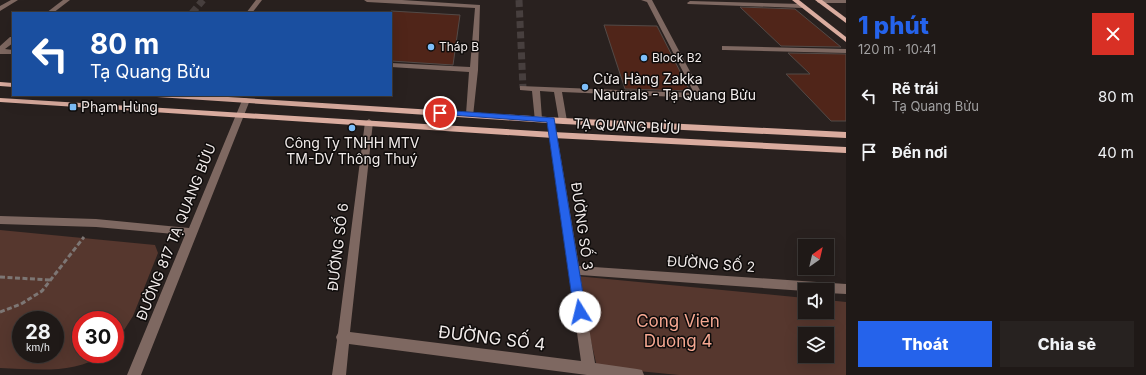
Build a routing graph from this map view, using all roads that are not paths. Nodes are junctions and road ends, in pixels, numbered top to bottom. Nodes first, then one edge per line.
1 (15, 0) edge
2 (67, 0) edge
3 (259, 0) edge
4 (367, 0) edge
5 (644, 0) edge
6 (795, 0) edge
7 (818, 0) edge
8 (846, 1) edge
9 (690, 3) dead end
10 (802, 6) junction
11 (0, 9) edge
12 (50, 12) edge
13 (250, 12) edge
14 (846, 21) edge
15 (12, 40) edge
16 (846, 40) edge
17 (725, 48) dead end
18 (846, 51) edge
19 (12, 52) edge
20 (392, 65) edge
21 (474, 70) junction
22 (0, 84) edge
23 (12, 85) edge
24 (523, 88) dead end
25 (536, 89) junction
26 (558, 90) junction
27 (186, 96) edge
28 (0, 100) edge
29 (246, 100) junction
30 (470, 114) junction
31 (240, 115) junction
32 (538, 119) junction
33 (551, 120) junction
34 (563, 121) junction
35 (369, 122) junction
36 (553, 134) junction
37 (846, 135) edge
38 (846, 150) edge
39 (0, 220) edge
40 (192, 232) junction
41 (574, 270) junction
42 (846, 289) edge
43 (342, 337) junction
44 (589, 369) junction
45 (134, 375) edge
46 (339, 375) edge
47 (637, 375) edge

1 - 11 street
2 - 12 street
3 - 13 street
4 - 21 street
5 - 26 street
6 - 10 main road
7 - 8 street
7 - 14 main road
9 - 10 street
10 - 16 main road
15 - 19 street
17 - 18 street
20 - 21 street
21 - 30 street
22 - 23 main road
24 - 25 street
25 - 26 street
25 - 32 street
26 - 34 street
27 - 29 main road, TẠ QUANG BỬU
28 - 31 main road, TẠ QUANG BỬU
29 - 30 main road, TẠ QUANG BỬU
29 - 31 street, ĐƯỜNG 817 TẠ QUANG BỬU
30 - 32 main road, TẠ QUANG BỬU
31 - 35 main road, TẠ QUANG BỬU
31 - 40 street, ĐƯỜNG 817 TẠ QUANG BỬU
32 - 33 main road, TẠ QUANG BỬU
33 - 34 main road, TẠ QUANG BỬU
33 - 36 main road
34 - 37 main road, TẠ QUANG BỬU
35 - 36 main road, TẠ QUANG BỬU
35 - 43 street, ĐƯỜNG SỐ 6
36 - 38 main road, TẠ QUANG BỬU
36 - 41 street, ĐƯỜNG SỐ 3
39 - 40 street
40 - 45 street, ĐƯỜNG 817 TẠ QUANG BỬU
41 - 42 street, ĐƯỜNG SỐ 2
41 - 44 street, ĐƯỜNG SỐ 3
43 - 44 street, ĐƯỜNG SỐ 4
43 - 46 street, ĐƯỜNG SỐ 6
44 - 47 street, ĐƯỜNG SỐ 4

